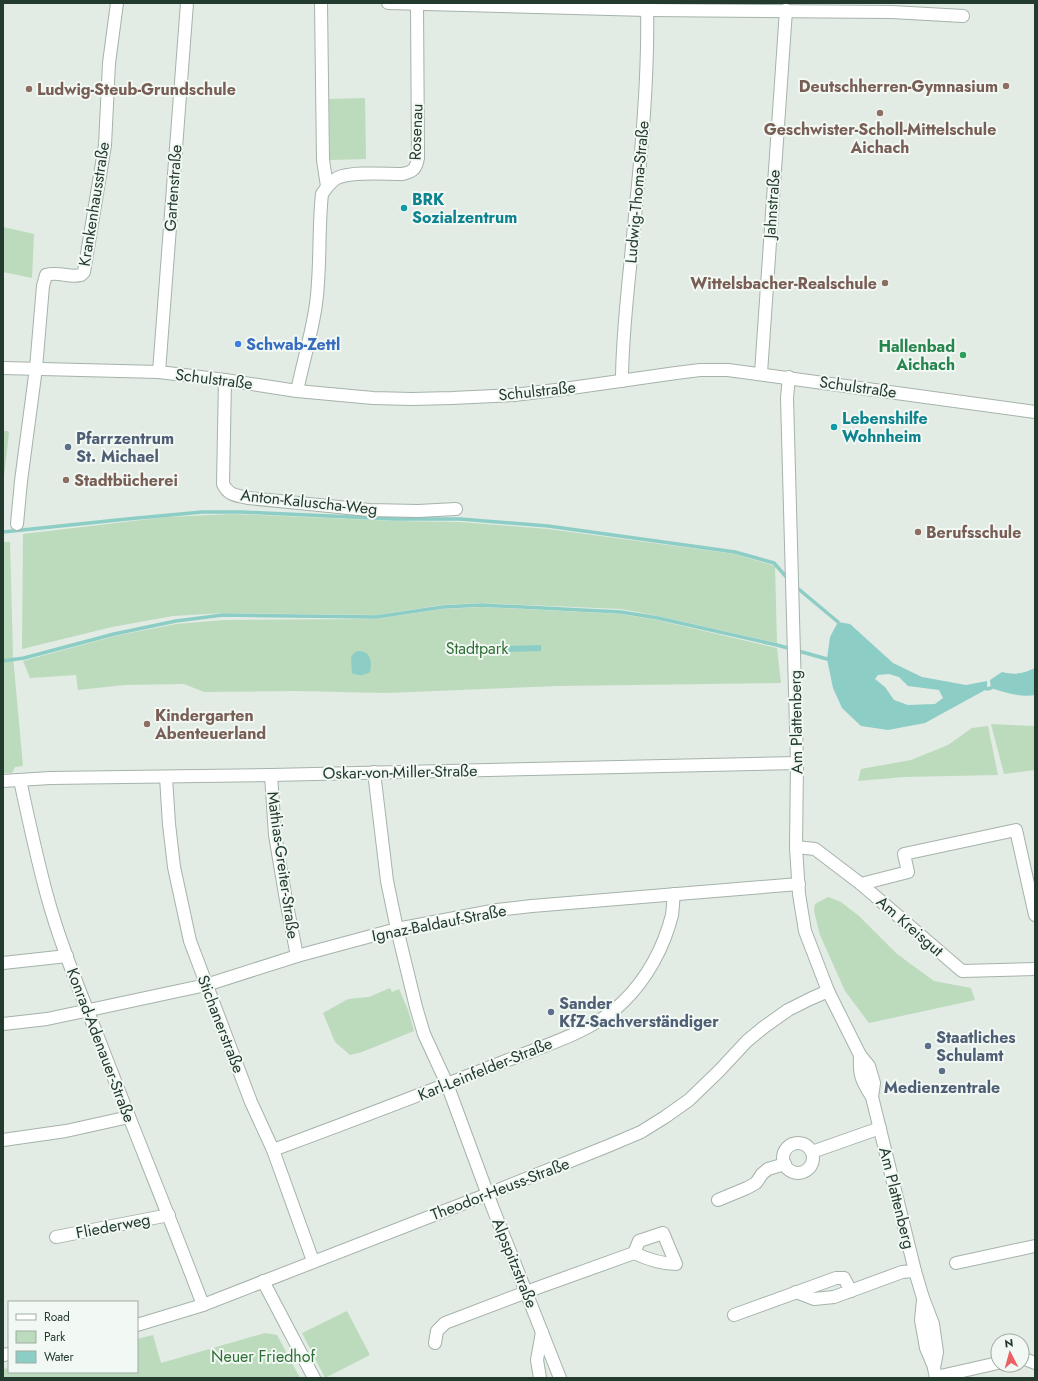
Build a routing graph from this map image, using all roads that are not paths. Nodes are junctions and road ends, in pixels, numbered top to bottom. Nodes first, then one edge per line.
1 (117, 3) edge
2 (187, 3) edge
3 (321, 3) edge
4 (388, 3) edge
5 (417, 4) edge
6 (647, 6) edge
7 (786, 10) junction
8 (963, 16) dead end
9 (327, 186) junction
10 (3, 368) edge
11 (36, 368) junction
12 (159, 372) junction
13 (761, 373) junction
14 (789, 377) junction
15 (225, 380) junction
16 (622, 381) junction
17 (297, 391) junction
18 (1035, 412) edge
19 (456, 509) dead end
20 (17, 524) dead end
21 (797, 763) junction
22 (374, 772) junction
23 (270, 775) junction
24 (166, 777) junction
25 (20, 780) junction
26 (3, 781) edge
27 (796, 847) junction
28 (799, 884) junction
29 (861, 884) junction
30 (674, 894) junction
31 (1035, 915) edge
32 (396, 929) junction
33 (67, 956) junction
34 (297, 956) junction
35 (3, 963) edge
36 (1035, 969) edge
37 (206, 985) junction
38 (828, 991) junction
39 (88, 1011) junction
40 (3, 1024) edge
41 (447, 1084) junction
42 (129, 1118) junction
43 (880, 1128) junction
44 (3, 1140) edge
45 (273, 1150) junction
46 (812, 1152) junction
47 (784, 1164) junction
48 (488, 1194) junction
49 (718, 1200) dead end
50 (169, 1216) junction
51 (56, 1237) dead end
52 (1035, 1246) edge
53 (634, 1253) dead end
54 (313, 1261) junction
55 (956, 1263) dead end
56 (915, 1271) junction
57 (263, 1281) junction
58 (851, 1291) junction
59 (526, 1292) junction
60 (796, 1292) junction
61 (203, 1305) junction
62 (734, 1315) dead end
63 (138, 1325) edge
64 (542, 1332) junction
65 (435, 1343) dead end
66 (990, 1364) edge
67 (935, 1374) edge
68 (314, 1378) edge
69 (540, 1378) edge
70 (560, 1378) edge

1 - 11 street, Krankenhausstraße
2 - 12 street, Gartenstraße
3 - 9 street
4 - 5 street
5 - 6 street
5 - 9 street, Rosenau
6 - 7 street
6 - 16 street, Ludwig-Thoma-Straße
7 - 8 street
7 - 13 street, Jahnstraße
9 - 17 street
10 - 11 street, Schulstraße
11 - 12 street, Schulstraße
11 - 20 street
12 - 15 street, Schulstraße
13 - 14 street, Schulstraße
13 - 16 street, Schulstraße
14 - 18 street, Schulstraße
14 - 21 street, Am Plattenberg
15 - 17 street, Schulstraße
15 - 19 street, Anton-Kaluscha-Weg
16 - 17 street, Schulstraße
21 - 22 street, Oskar-von-Miller-Straße
21 - 27 street, Am Plattenberg
22 - 23 street, Oskar-von-Miller-Straße
22 - 32 street, Alpspitzstraße
23 - 24 street, Oskar-von-Miller-Straße
23 - 34 street, Mathias-Greiter-Straße
24 - 25 street, Oskar-von-Miller-Straße
24 - 37 street, Stichanerstraße
25 - 26 street, Oskar-von-Miller-Straße
25 - 33 street, Konrad-Adenauer-Straße
27 - 28 street, Am Plattenberg
27 - 29 street, Am Kreisgut
28 - 30 street, Ignaz-Baldauf-Straße
28 - 38 street, Am Plattenberg
29 - 31 street
29 - 36 street, Am Kreisgut
30 - 32 street, Ignaz-Baldauf-Straße
30 - 41 street, Karl-Leinfelder-Straße
32 - 34 street, Ignaz-Baldauf-Straße
32 - 41 street, Alpspitzstraße
33 - 35 street
33 - 39 street, Konrad-Adenauer-Straße
34 - 37 street, Ignaz-Baldauf-Straße
37 - 39 street, Ignaz-Baldauf-Straße
37 - 45 street, Stichanerstraße
38 - 43 street, Am Plattenberg
38 - 48 street, Theodor-Heuss-Straße
39 - 40 street, Ignaz-Baldauf-Straße
39 - 42 street, Konrad-Adenauer-Straße
41 - 45 street, Karl-Leinfelder-Straße
41 - 48 street, Alpspitzstraße
42 - 44 street
42 - 50 street, Konrad-Adenauer-Straße
43 - 46 street
43 - 56 street, Am Plattenberg
45 - 54 street, Stichanerstraße
46 - 47 street
46 - 47 street
47 - 49 street
48 - 54 street, Theodor-Heuss-Straße
48 - 59 street, Alpspitzstraße
50 - 51 street, Fliederweg
50 - 61 street, Konrad-Adenauer-Straße
52 - 55 street
53 - 59 street
54 - 57 street, Theodor-Heuss-Straße
56 - 58 street
56 - 67 street, Am Plattenberg
57 - 61 street, Theodor-Heuss-Straße
57 - 68 street
58 - 60 street
58 - 60 street
59 - 64 street, Alpspitzstraße
59 - 65 street
60 - 62 street
61 - 63 street, Theodor-Heuss-Straße
64 - 69 street
64 - 70 street, Alpspitzstraße
66 - 67 street

